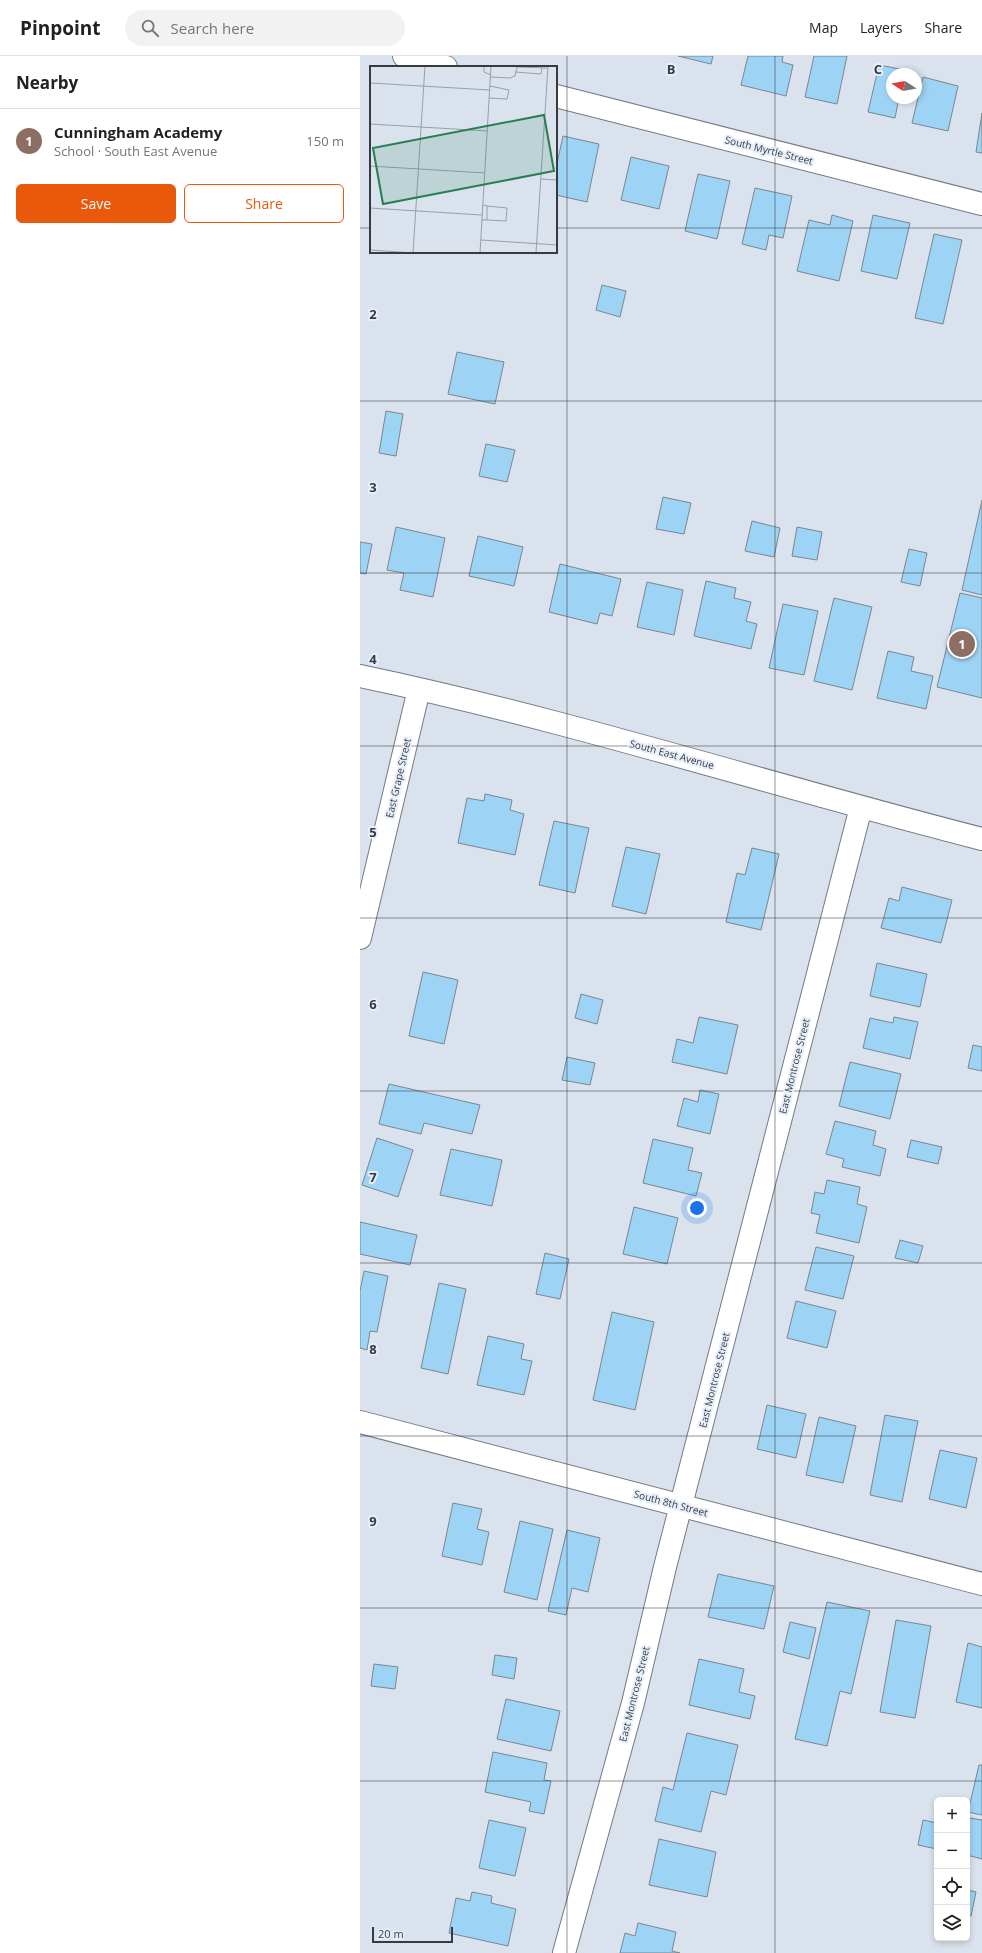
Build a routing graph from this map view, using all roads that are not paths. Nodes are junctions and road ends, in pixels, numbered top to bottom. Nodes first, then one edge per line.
1 (404, 56) edge
2 (442, 66) edge
3 (557, 96) edge
4 (982, 204) edge
5 (360, 676) edge
6 (420, 689) junction
7 (861, 807) junction
8 (982, 839) edge
9 (360, 938) edge
10 (360, 1422) edge
11 (681, 1506) junction
12 (982, 1584) edge
13 (564, 1953) edge

1 - 2 street
3 - 4 street, South Myrtle Street
5 - 6 street, South East Avenue
6 - 7 street, South East Avenue
6 - 9 street, East Grape Street
7 - 8 street, South East Avenue
7 - 11 street, East Montrose Street
10 - 11 street, South 8th Street
11 - 12 street, South 8th Street
11 - 13 street, East Montrose Street

